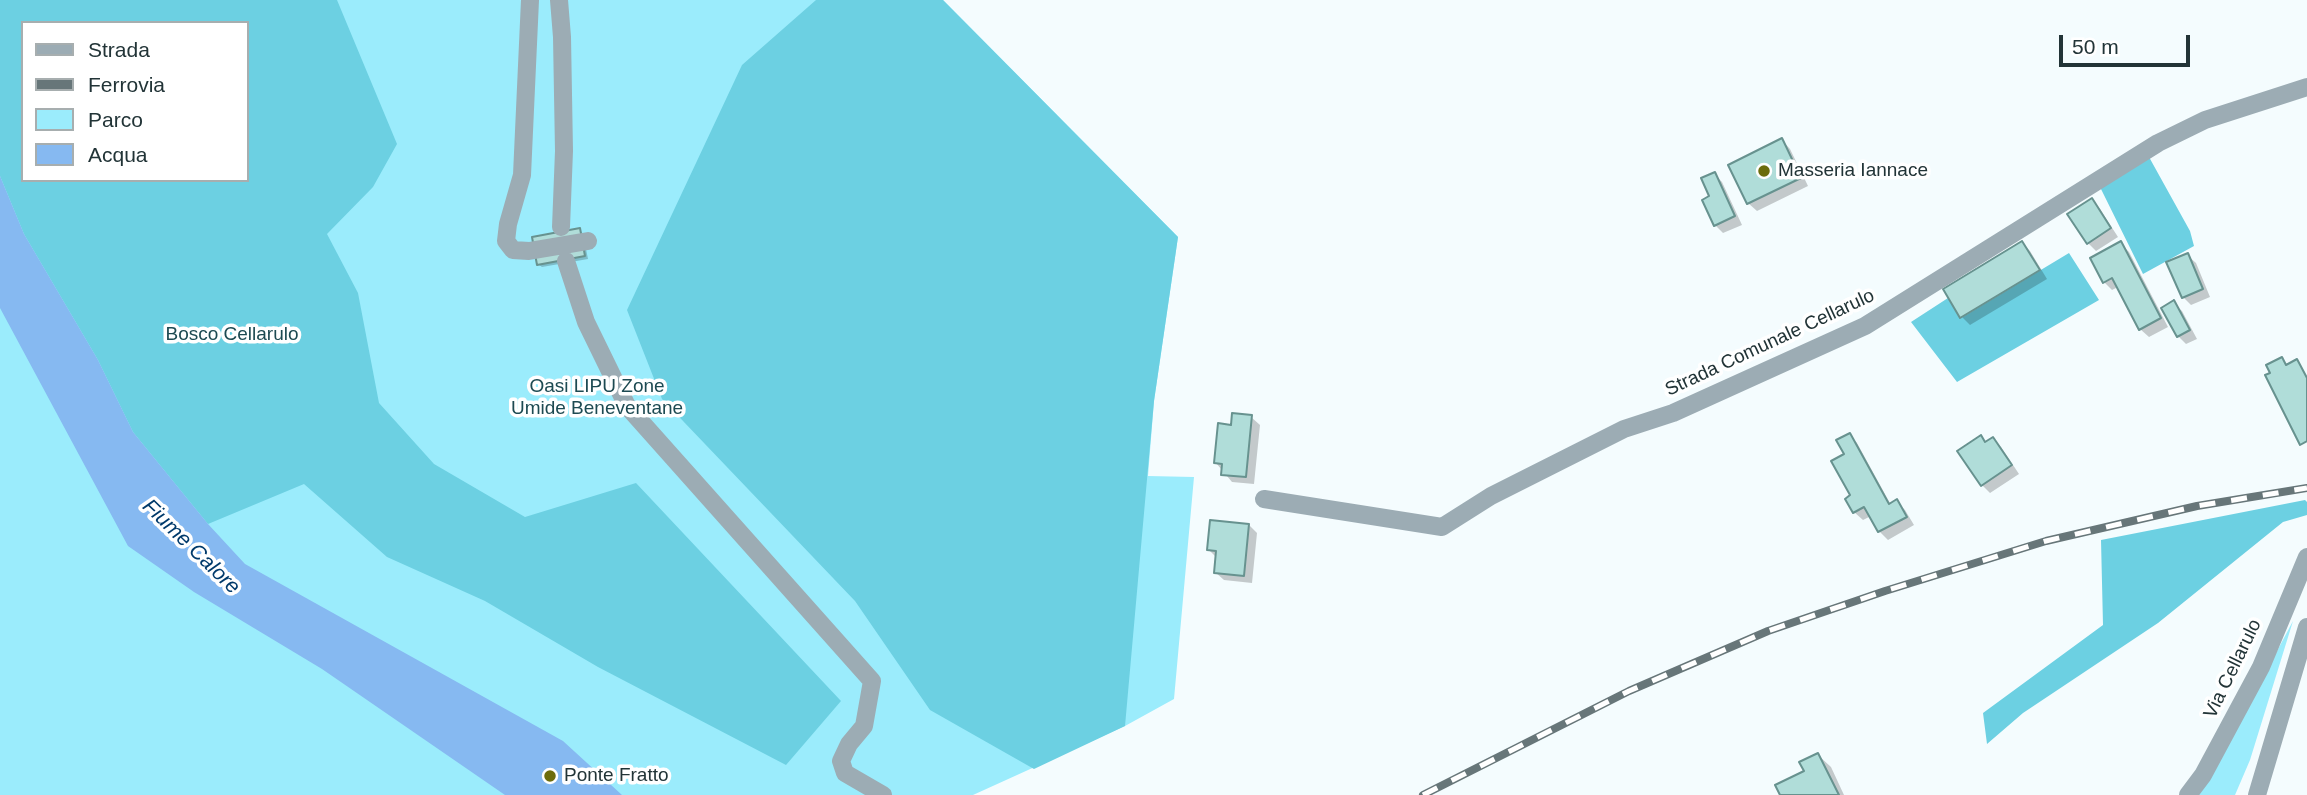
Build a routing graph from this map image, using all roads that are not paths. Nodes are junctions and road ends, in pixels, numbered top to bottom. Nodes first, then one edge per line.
1 (530, 0) edge
2 (559, 0) edge
3 (2307, 87) edge
4 (561, 227) dead end
5 (588, 241) dead end
6 (566, 261) dead end
7 (1264, 499) dead end
8 (2307, 557) edge
9 (2307, 627) edge
10 (883, 795) edge
11 (2188, 795) edge
12 (2257, 795) edge

1 - 5 street
2 - 4 street
3 - 7 street, Strada Comunale Cellarulo
6 - 10 street
8 - 11 street, Via Cellarulo
9 - 12 street

